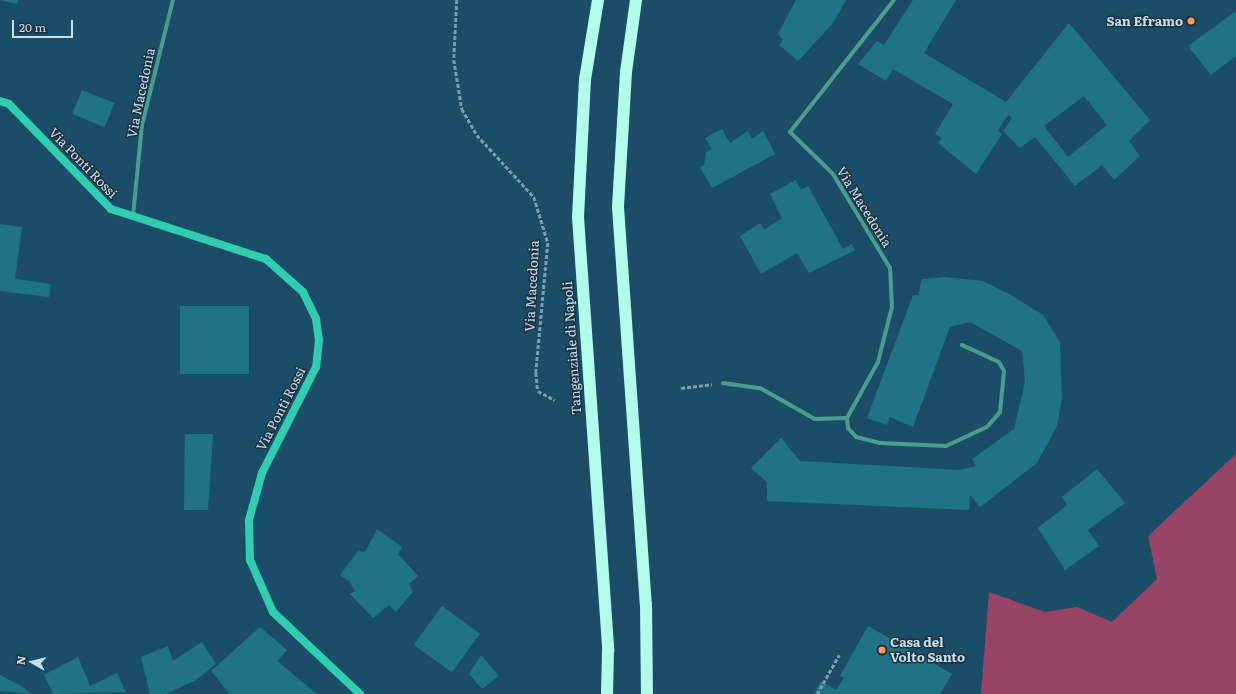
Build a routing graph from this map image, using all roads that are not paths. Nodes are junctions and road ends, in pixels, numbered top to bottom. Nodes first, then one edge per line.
1 (173, 0) edge
2 (598, 0) edge
3 (636, 0) edge
4 (894, 0) edge
5 (0, 101) edge
6 (133, 216) junction
7 (962, 345) dead end
8 (723, 383) road end
9 (847, 418) junction
10 (360, 694) edge
11 (608, 694) edge
12 (647, 694) edge

1 - 6 street, Via Macedonia
2 - 11 highway, Tangenziale di Napoli
3 - 12 highway
4 - 9 street, Via Macedonia
5 - 6 street, Via Ponti Rossi
6 - 10 street, Via Ponti Rossi
7 - 9 street
8 - 9 street

